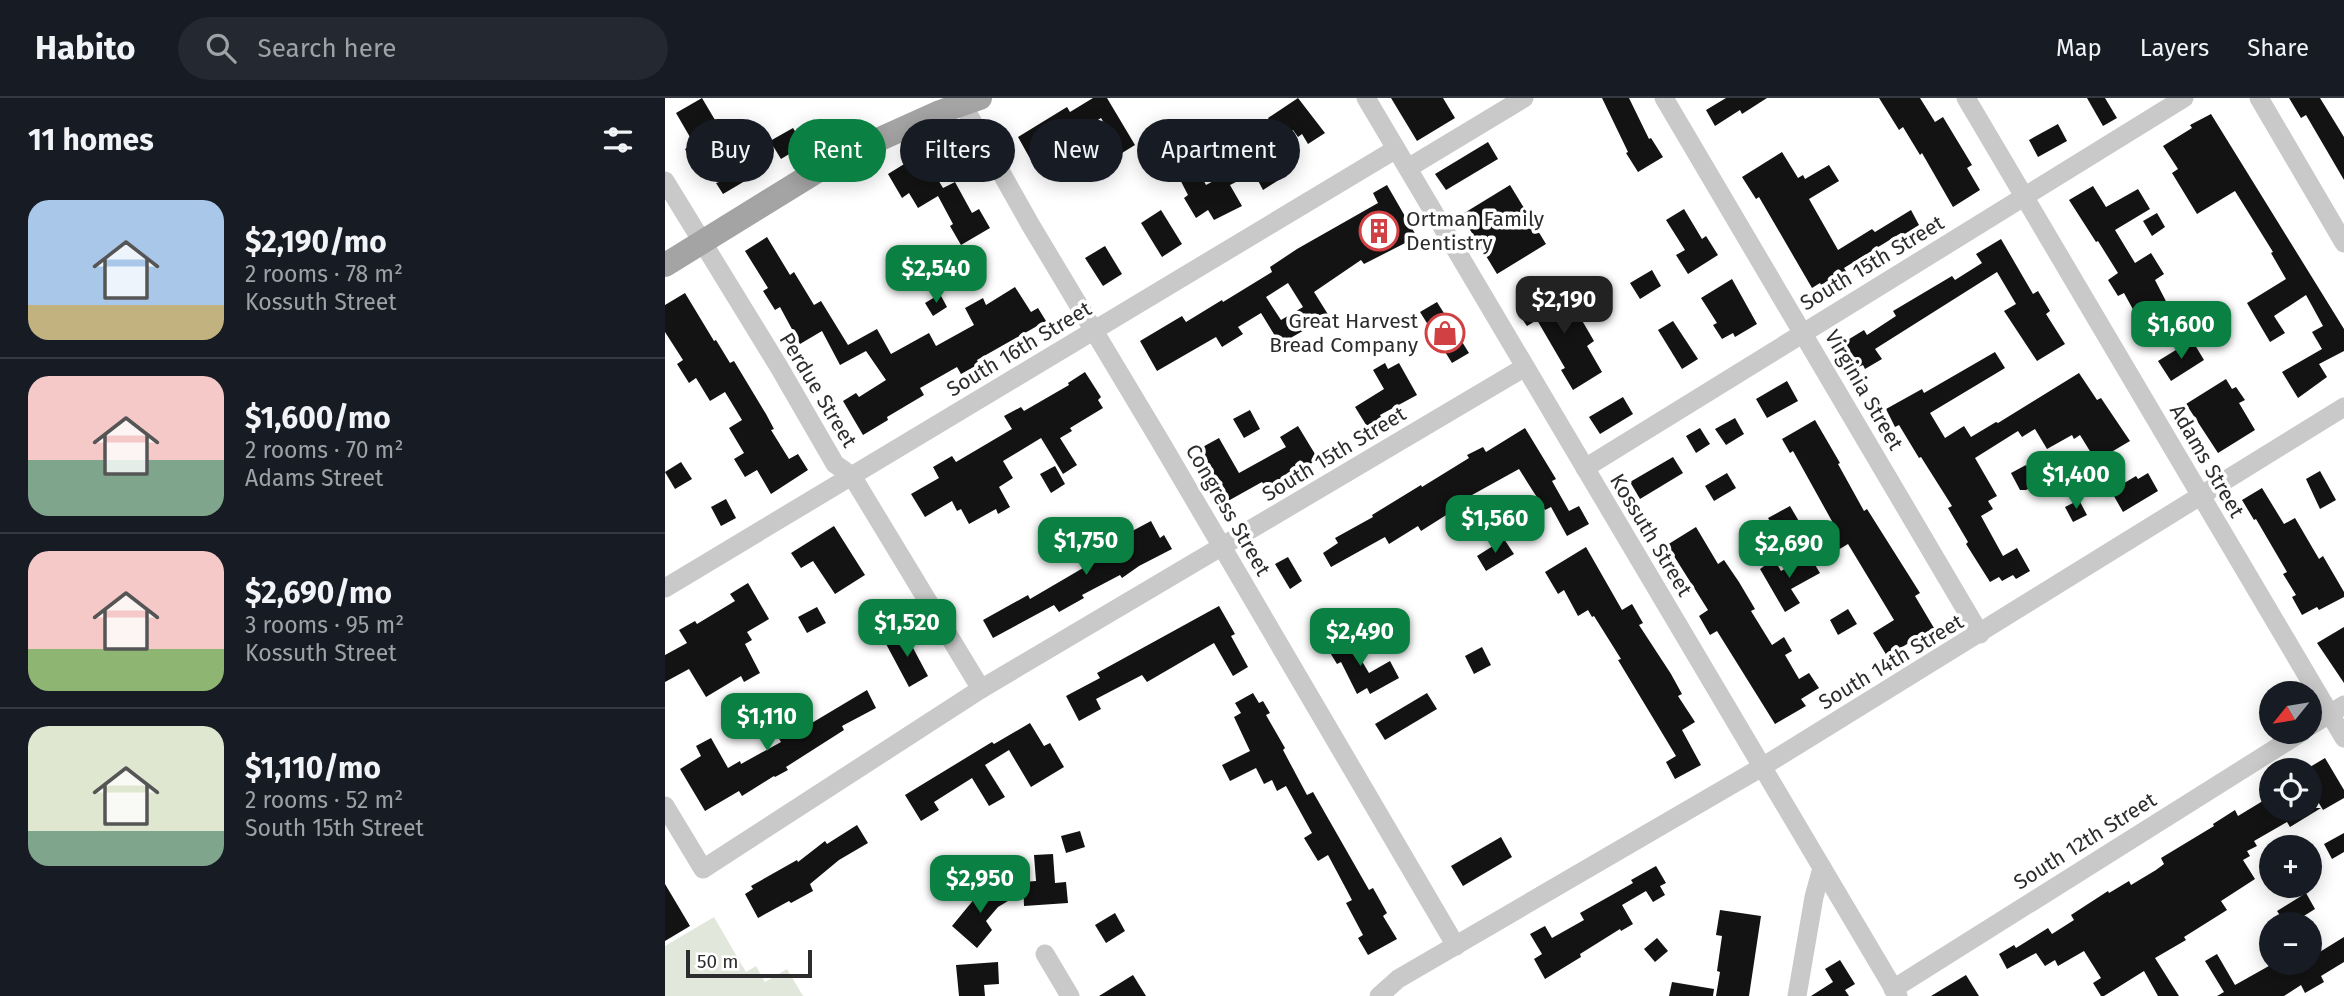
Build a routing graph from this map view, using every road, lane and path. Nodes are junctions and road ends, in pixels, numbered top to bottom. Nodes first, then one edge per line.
1 (1366, 98) edge
2 (1524, 98) edge
3 (1664, 98) edge
4 (1966, 98) edge
5 (2184, 98) edge
6 (2259, 98) edge
7 (968, 100) edge
8 (1396, 149) junction
9 (1408, 168) junction
10 (665, 181) edge
11 (2025, 197) junction
12 (701, 243) junction
13 (2344, 243) edge
14 (665, 265) edge
15 (1094, 330) junction
16 (1803, 331) junction
17 (1525, 367) junction
18 (2344, 407) edge
19 (1585, 468) junction
20 (852, 476) junction
21 (2201, 496) junction
22 (1222, 547) junction
23 (665, 587) edge
24 (1980, 634) junction
25 (981, 689) junction
26 (2337, 710) edge
27 (2344, 738) edge
28 (2283, 744) edge
29 (1762, 767) junction
30 (665, 806) edge
31 (1822, 868) junction
32 (1456, 946) junction
33 (1045, 954) dead end
34 (1895, 992) edge
35 (1070, 996) edge
36 (1380, 996) edge
37 (1797, 996) edge

1 - 8 street, Kossuth Street
2 - 9 street
3 - 16 street, Virginia Street
4 - 11 street, Adams Street
5 - 11 street, South 15th Street
6 - 13 street
7 - 12 main road
7 - 15 street, Congress Street
8 - 9 street, Kossuth Street
8 - 15 street, South 16th Street
9 - 17 street, Kossuth Street
10 - 12 street, Perdue Street
11 - 16 street, South 15th Street
11 - 21 street, Adams Street
12 - 14 main road
12 - 20 street, Perdue Street
15 - 20 street, South 16th Street
15 - 22 street, Congress Street
16 - 19 street, South 15th Street
16 - 24 street, Virginia Street
17 - 19 street, Kossuth Street
17 - 22 street, South 15th Street
18 - 21 street, South 14th Street
19 - 29 street, Kossuth Street
20 - 23 street, South 16th Street
20 - 25 street, Perdue Street
21 - 24 street, South 14th Street
21 - 26 street, Adams Street
22 - 25 street, South 15th Street
22 - 32 street, Congress Street
24 - 29 street, South 14th Street
25 - 30 street, South 15th Street
26 - 27 street, Adams Street
28 - 34 street, South 12th Street
29 - 31 street, Kossuth Street
29 - 32 street, South 14th Street
31 - 34 street, Kossuth Street
31 - 37 street
32 - 36 street, South 14th Street
33 - 35 street

